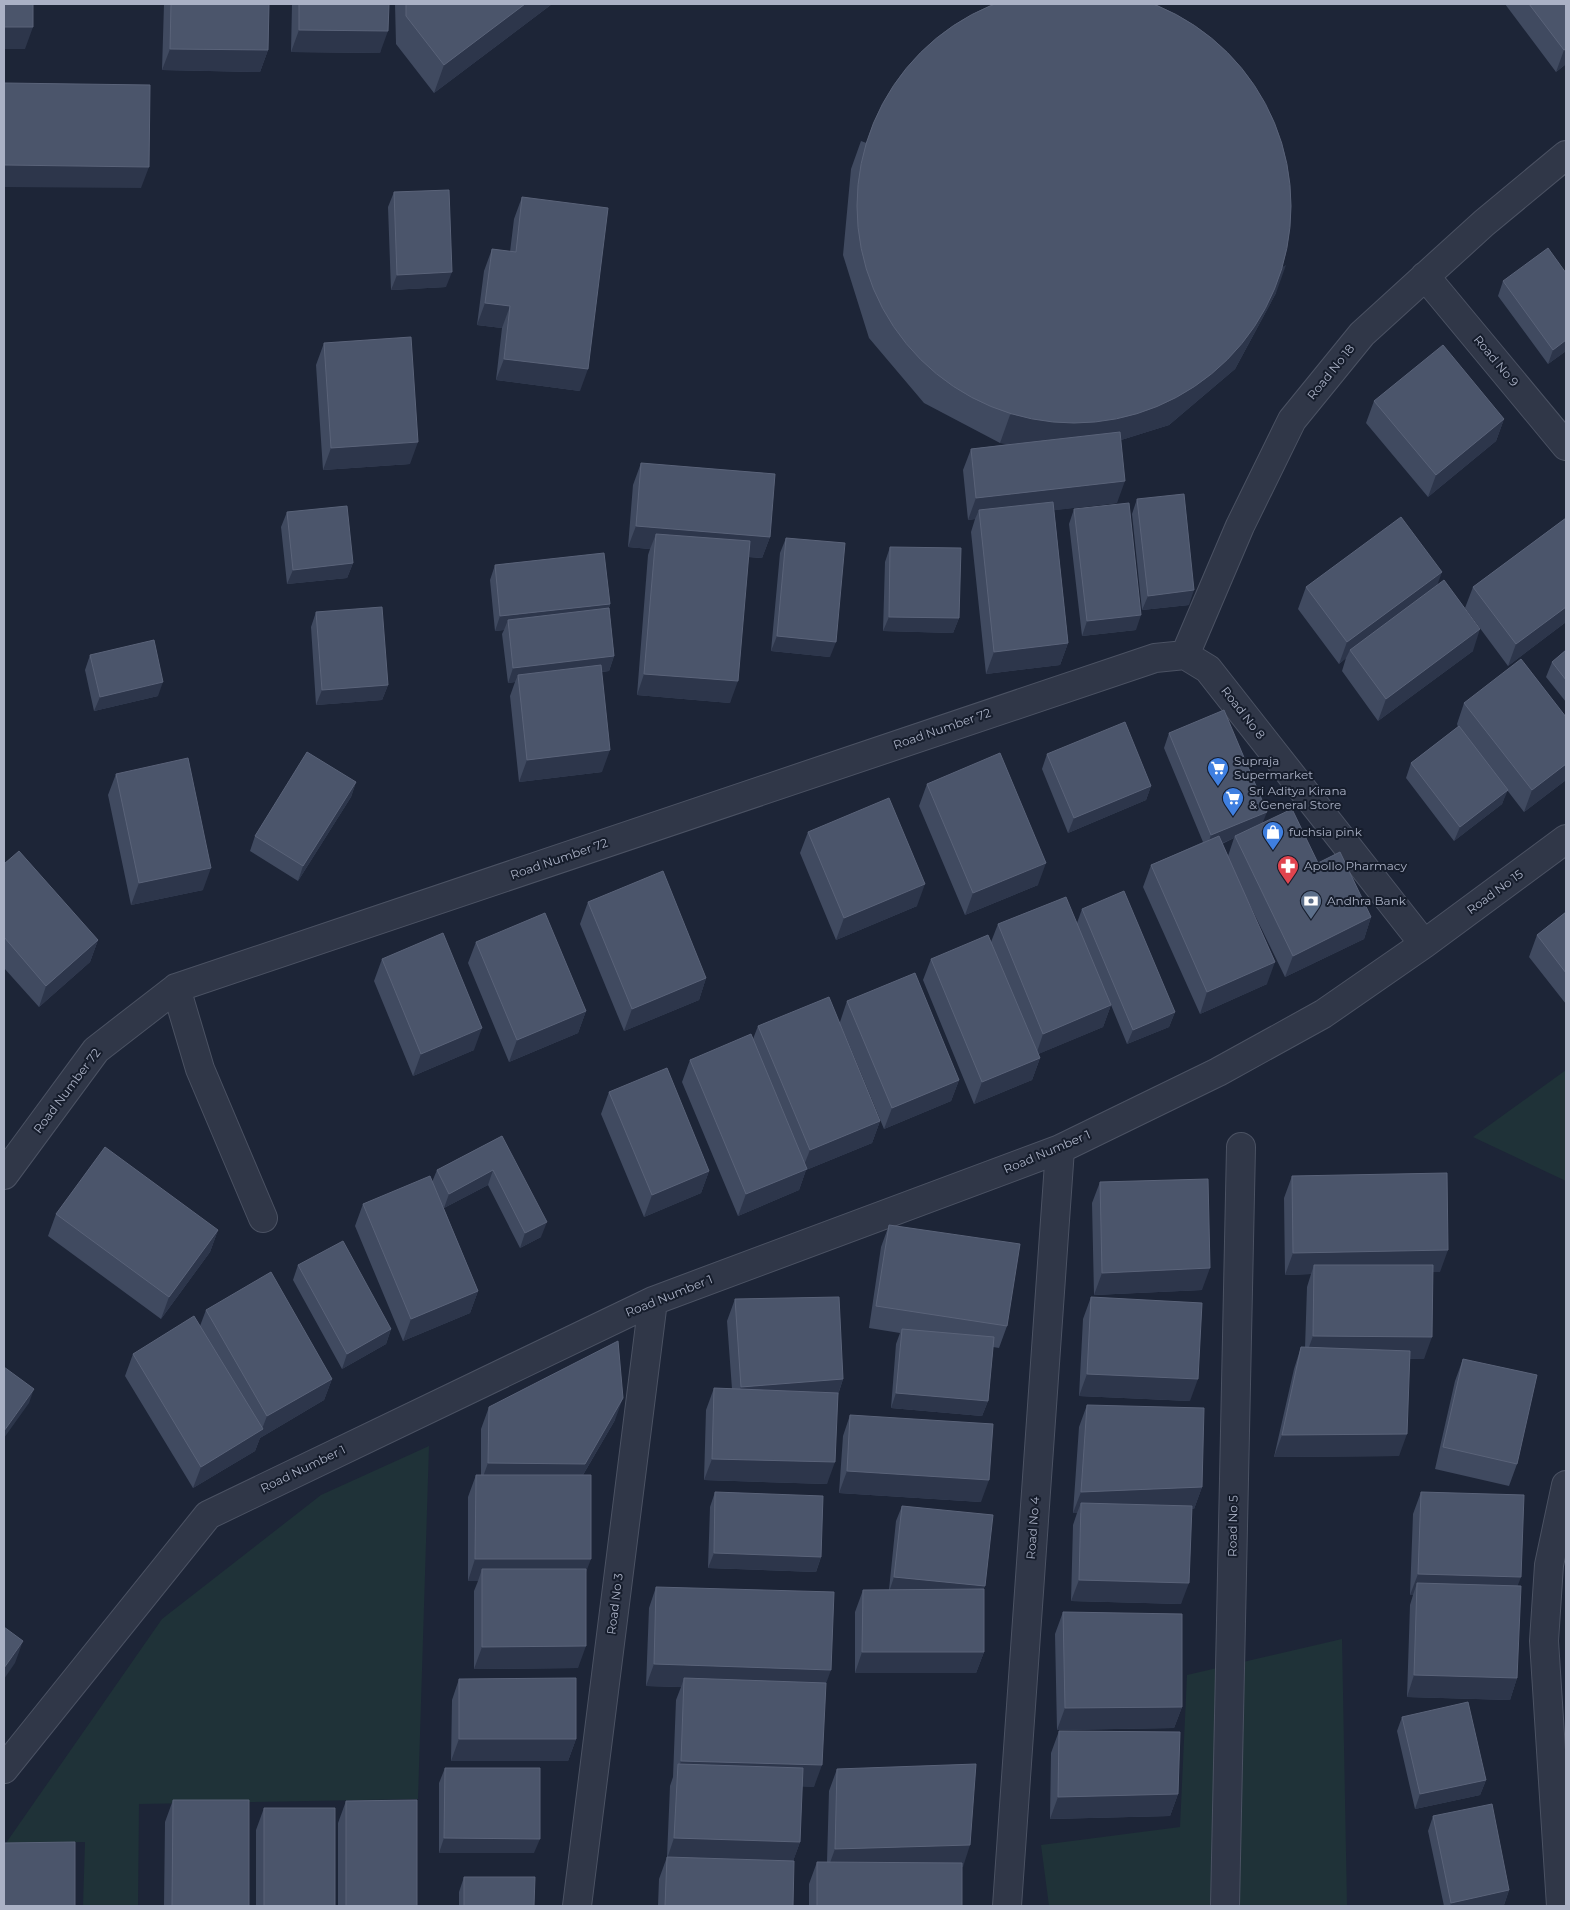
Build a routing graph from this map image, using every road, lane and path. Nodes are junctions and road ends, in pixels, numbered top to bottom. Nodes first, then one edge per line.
1 (1566, 155) edge
2 (1425, 276) junction
3 (1566, 446) edge
4 (1185, 655) junction
5 (1566, 839) edge
6 (1424, 944) junction
7 (176, 988) junction
8 (1241, 1147) dead end
9 (1060, 1149) junction
10 (4, 1175) edge
11 (263, 1218) dead end
12 (653, 1301) junction
13 (1566, 1485) edge
14 (1555, 1640) edge
15 (4, 1768) edge
16 (577, 1906) edge
17 (1007, 1906) edge
18 (1225, 1906) edge
19 (1561, 1906) edge

1 - 2 street, Road No 18
2 - 3 street, Road No 9
2 - 4 street, Road No 18
4 - 6 street, Road No 8
4 - 7 street, Road Number 72
5 - 6 street, Road No 15
6 - 9 street, Road Number 1
7 - 10 street, Road Number 72
7 - 11 street
8 - 18 street, Road No 5
9 - 12 street, Road Number 1
9 - 17 street, Road No 4
12 - 15 street, Road Number 1
12 - 16 street, Road No 3
13 - 14 street
14 - 19 street

